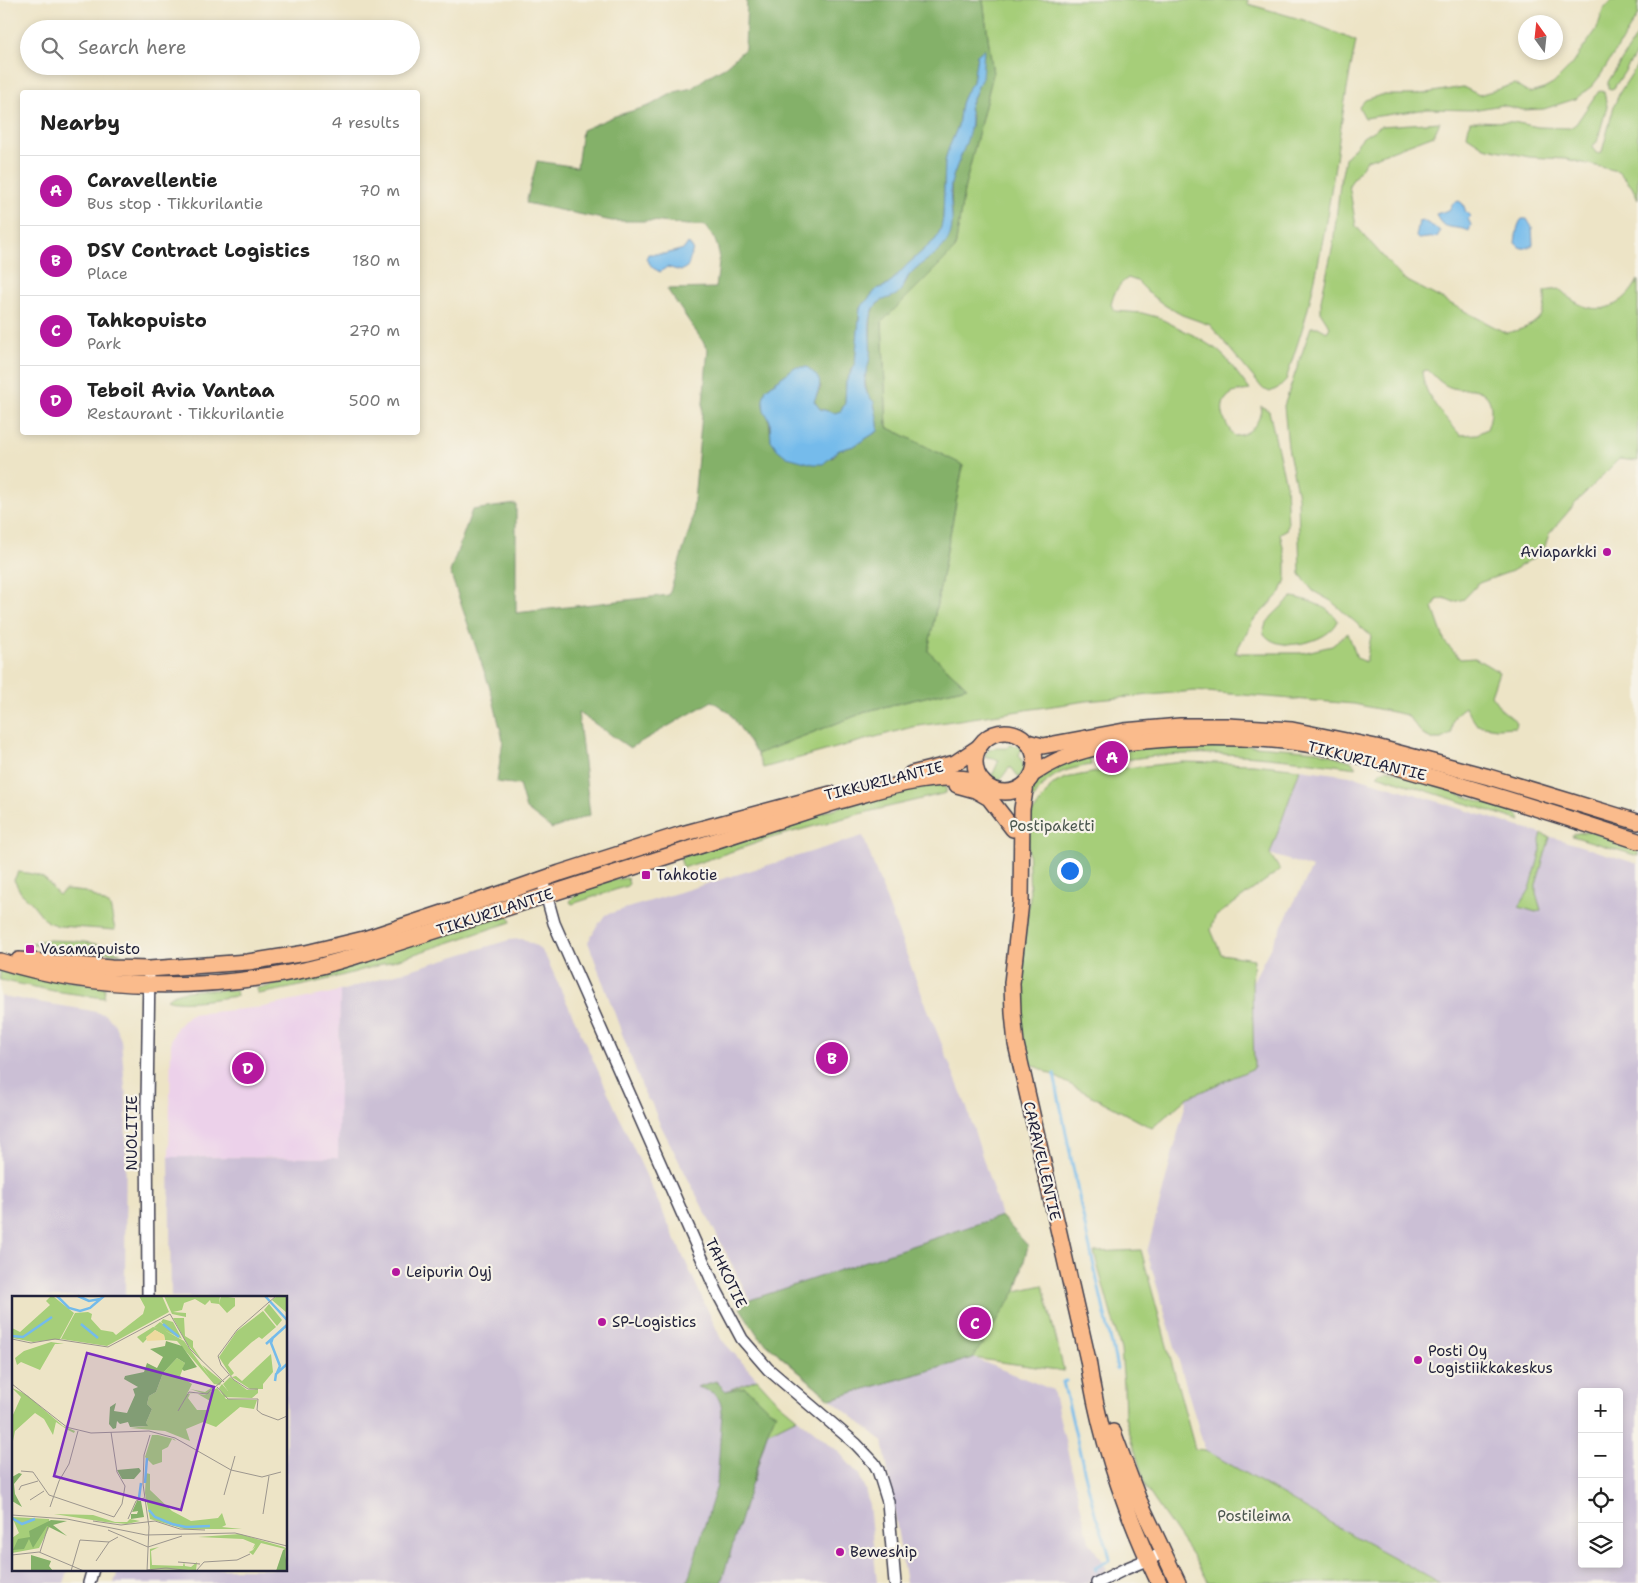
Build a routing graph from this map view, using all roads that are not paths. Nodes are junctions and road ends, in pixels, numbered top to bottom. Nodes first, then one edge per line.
1 (1027, 742) junction
2 (979, 747) junction
3 (942, 778) junction
4 (1030, 779) junction
5 (982, 781) junction
6 (996, 790) junction
7 (1638, 822) edge
8 (1013, 829) junction
9 (1638, 841) edge
10 (1022, 871) junction
11 (541, 879) junction
12 (546, 895) junction
13 (0, 960) edge
14 (148, 969) junction
15 (149, 985) junction
16 (148, 1296) edge
17 (1088, 1360) junction
18 (1163, 1553) junction
19 (1148, 1559) junction
20 (93, 1570) edge
21 (89, 1583) edge
22 (895, 1583) edge
23 (1097, 1583) edge
24 (1160, 1583) edge
25 (1178, 1583) edge

1 - 2 main road
1 - 4 main road
1 - 7 main road, TIKKURILANTIE
2 - 5 main road
2 - 11 main road, TIKKURILANTIE
3 - 5 main road, TIKKURILANTIE
3 - 8 main road
3 - 12 main road, TIKKURILANTIE
4 - 6 main road
4 - 9 main road, TIKKURILANTIE
4 - 10 main road, CARAVELLENTIE
5 - 6 main road
6 - 8 main road, CARAVELLENTIE
8 - 10 main road, CARAVELLENTIE
10 - 17 main road, CARAVELLENTIE
11 - 12 street, TAHKOTIE
11 - 14 main road, TIKKURILANTIE
12 - 15 main road, TIKKURILANTIE
12 - 22 street, TAHKOTIE
13 - 14 main road, TIKKURILANTIE
13 - 15 main road, TIKKURILANTIE
14 - 15 street, NUOLITIE
15 - 16 street, NUOLITIE
17 - 18 main road, CARAVELLENTIE
17 - 19 main road, CARAVELLENTIE
18 - 19 street
18 - 25 main road, CARAVELLENTIE
19 - 23 street
19 - 24 main road, CARAVELLENTIE
20 - 21 street

